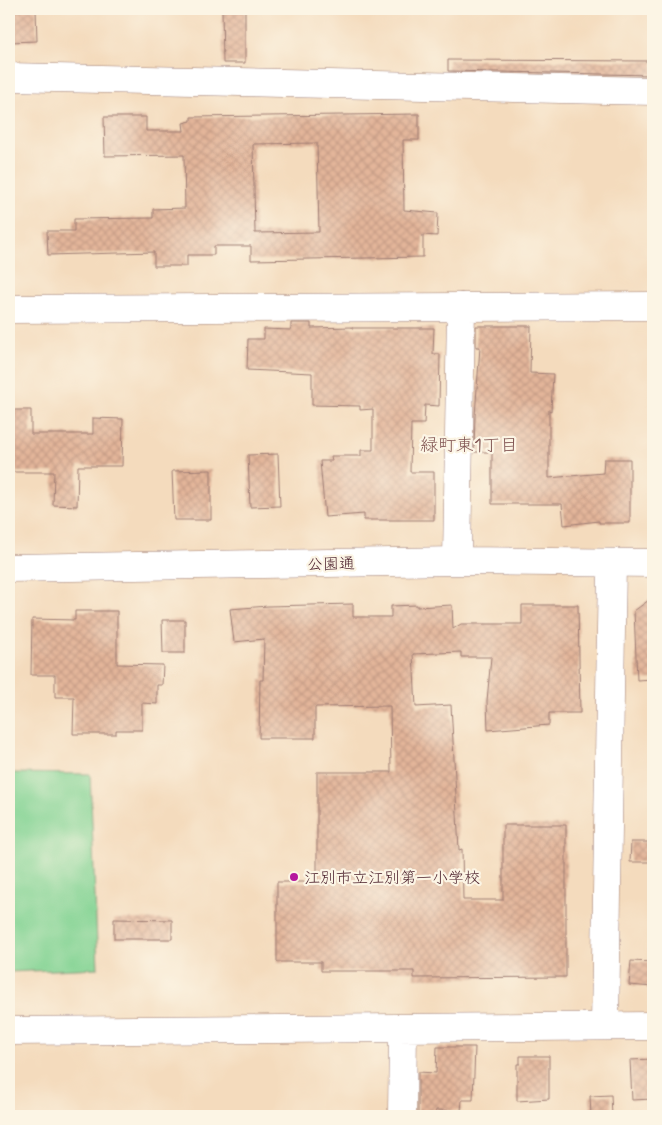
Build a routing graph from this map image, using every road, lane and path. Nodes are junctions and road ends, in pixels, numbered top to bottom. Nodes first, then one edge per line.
1 (9, 77) edge
2 (653, 90) edge
3 (653, 306) edge
4 (461, 307) junction
5 (9, 309) edge
6 (457, 562) junction
7 (612, 563) junction
8 (653, 563) edge
9 (9, 568) edge
10 (605, 1026) junction
11 (653, 1026) edge
12 (403, 1028) junction
13 (9, 1031) edge
14 (402, 1116) edge

1 - 2 street
3 - 4 street
4 - 5 street
4 - 6 street
6 - 7 street, 公園通
6 - 9 street, 公園通
7 - 8 street, 公園通
7 - 10 street
10 - 11 street
10 - 12 street
12 - 13 street
12 - 14 street

